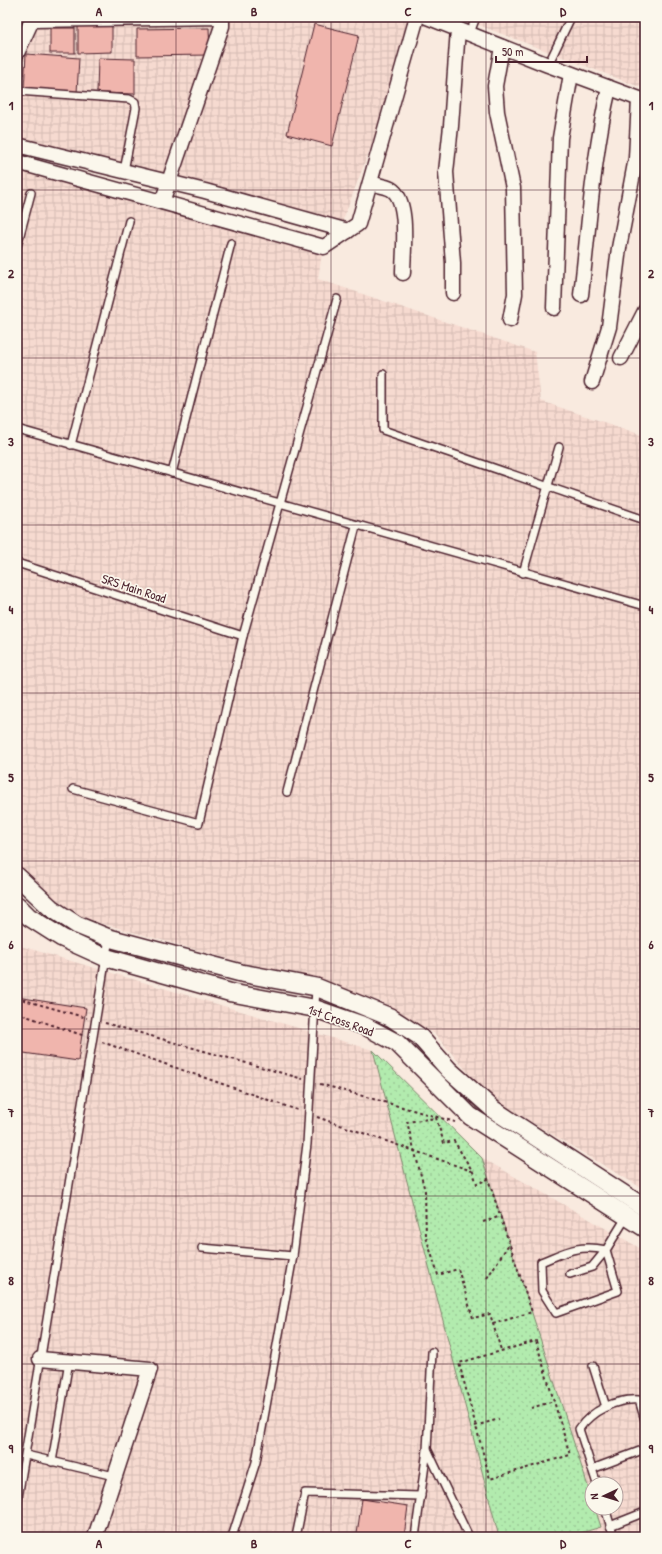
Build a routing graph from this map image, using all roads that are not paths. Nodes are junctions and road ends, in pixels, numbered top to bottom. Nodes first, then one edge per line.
1 (417, 17) edge
2 (427, 17) edge
3 (476, 17) edge
4 (571, 17) edge
5 (464, 31) junction
6 (502, 47) junction
7 (17, 53) edge
8 (548, 65) junction
9 (571, 74) junction
10 (609, 88) junction
11 (17, 91) edge
12 (642, 100) edge
13 (17, 145) edge
14 (17, 162) edge
15 (124, 171) junction
16 (169, 182) junction
17 (370, 183) junction
18 (30, 193) dead end
19 (162, 202) junction
20 (129, 221) dead end
21 (348, 231) junction
22 (231, 243) dead end
23 (17, 246) edge
24 (403, 273) dead end
25 (453, 293) dead end
26 (581, 295) dead end
27 (338, 299) dead end
28 (554, 308) dead end
29 (645, 312) edge
30 (510, 320) dead end
31 (621, 358) dead end
32 (383, 374) dead end
33 (592, 382) dead end
34 (17, 429) edge
35 (71, 445) junction
36 (559, 447) dead end
37 (172, 473) junction
38 (548, 487) junction
39 (280, 504) junction
40 (645, 520) edge
41 (356, 526) junction
42 (17, 563) edge
43 (523, 573) junction
44 (645, 606) edge
45 (243, 636) junction
46 (73, 789) dead end
47 (287, 792) dead end
48 (17, 876) edge
49 (17, 905) edge
50 (109, 938) junction
51 (104, 957) junction
52 (316, 987) junction
53 (313, 1008) junction
54 (634, 1209) edge
55 (645, 1228) edge
56 (202, 1248) dead end
57 (606, 1250) junction
58 (293, 1256) junction
59 (570, 1274) dead end
60 (432, 1352) dead end
61 (40, 1359) junction
62 (69, 1361) junction
63 (593, 1366) dead end
64 (606, 1407) junction
65 (645, 1420) edge
66 (427, 1450) junction
67 (645, 1450) edge
68 (26, 1455) junction
69 (52, 1462) junction
70 (592, 1469) junction
71 (114, 1476) junction
72 (594, 1476) edge
73 (421, 1496) junction
74 (17, 1504) edge
75 (645, 1512) edge
76 (607, 1516) edge
77 (610, 1526) junction
78 (95, 1537) edge
79 (232, 1537) edge
80 (296, 1537) edge
81 (415, 1537) edge
82 (470, 1537) edge
83 (614, 1537) edge

1 - 17 street
2 - 5 street
3 - 5 lane
4 - 8 lane
5 - 6 street
5 - 25 street
6 - 8 street
6 - 30 street
7 - 16 street
8 - 9 street
9 - 10 street
9 - 28 street
10 - 12 street
10 - 26 street
11 - 15 lane
12 - 33 street
13 - 15 street
14 - 19 street
15 - 16 street
16 - 19 street
16 - 21 street
17 - 21 street
17 - 24 street
18 - 23 lane
19 - 21 street
20 - 35 lane
22 - 37 lane
27 - 39 lane
29 - 31 street
32 - 38 lane
34 - 35 lane
35 - 37 lane
36 - 38 lane
37 - 39 lane
38 - 40 lane
38 - 43 lane
39 - 41 lane
39 - 45 lane
41 - 43 lane
41 - 47 lane
42 - 45 lane, SRS Main Road
43 - 44 lane
45 - 46 lane
48 - 50 street
49 - 51 street, 1st Cross Road
50 - 51 lane
50 - 52 street
51 - 53 street, 1st Cross Road
51 - 61 lane
52 - 53 lane
52 - 54 street
53 - 54 street, 1st Cross Road
53 - 58 lane
54 - 55 street, 1st Cross Road
54 - 57 lane
56 - 58 lane
57 - 57 lane
57 - 59 lane
58 - 79 lane
60 - 66 lane
61 - 62 street
61 - 68 lane
62 - 69 lane
62 - 71 street
63 - 64 lane
64 - 65 lane
64 - 70 lane
66 - 73 lane
66 - 82 lane
67 - 70 lane
68 - 69 lane
68 - 74 lane
69 - 71 lane
70 - 72 lane
71 - 78 street
73 - 80 lane
73 - 81 lane
75 - 77 lane
76 - 77 lane
77 - 83 lane

